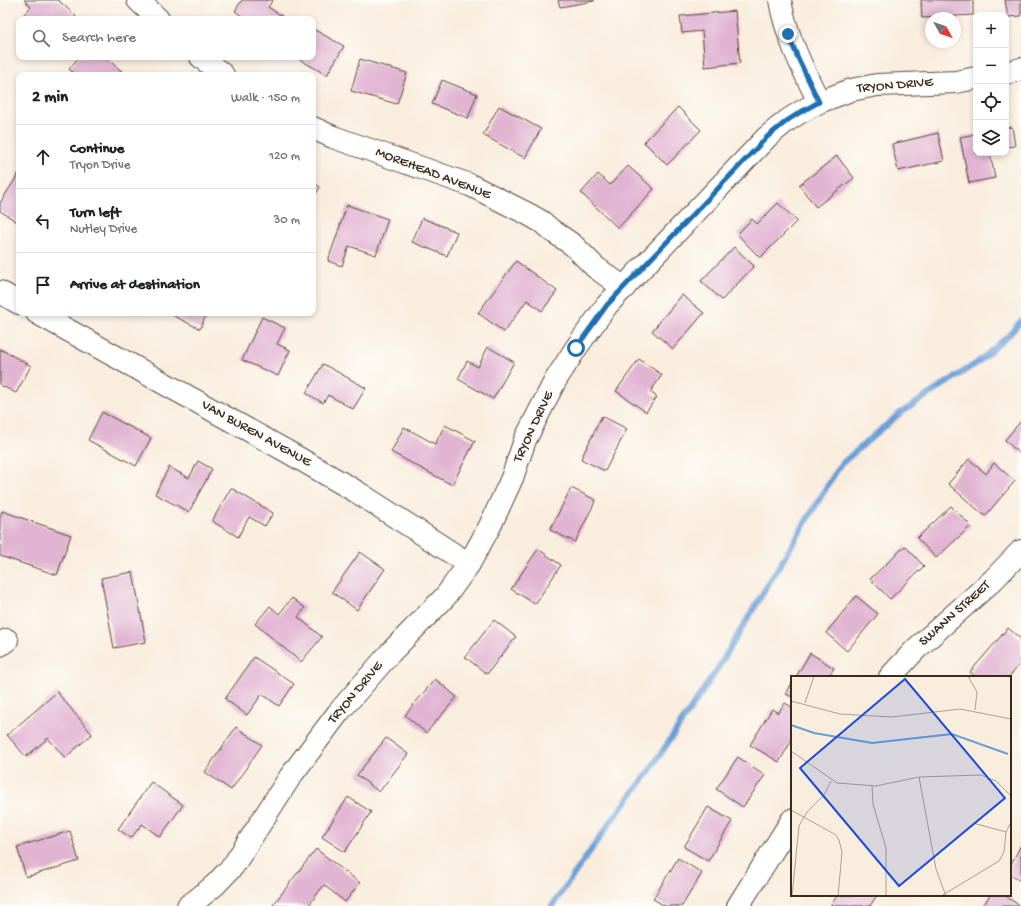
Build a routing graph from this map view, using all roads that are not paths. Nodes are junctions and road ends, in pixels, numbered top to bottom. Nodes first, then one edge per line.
1 (138, 0) edge
2 (780, 0) edge
3 (155, 16) edge
4 (205, 60) edge
5 (1021, 69) edge
6 (219, 72) edge
7 (1009, 72) edge
8 (973, 79) edge
9 (819, 102) junction
10 (316, 129) edge
11 (624, 288) junction
12 (0, 292) edge
13 (16, 301) edge
14 (42, 316) edge
15 (1021, 551) edge
16 (469, 564) junction
17 (891, 676) edge
18 (791, 822) edge
19 (188, 906) edge
20 (738, 906) edge

1 - 3 street
2 - 9 street
4 - 6 street
5 - 7 street
8 - 9 street, TRYON DRIVE
9 - 11 street, TRYON DRIVE
10 - 11 street, MOREHEAD AVENUE
11 - 16 street, TRYON DRIVE
12 - 13 street
14 - 16 street, VAN BUREN AVENUE
15 - 17 street, SWANN STREET
16 - 19 street, TRYON DRIVE
18 - 20 street

